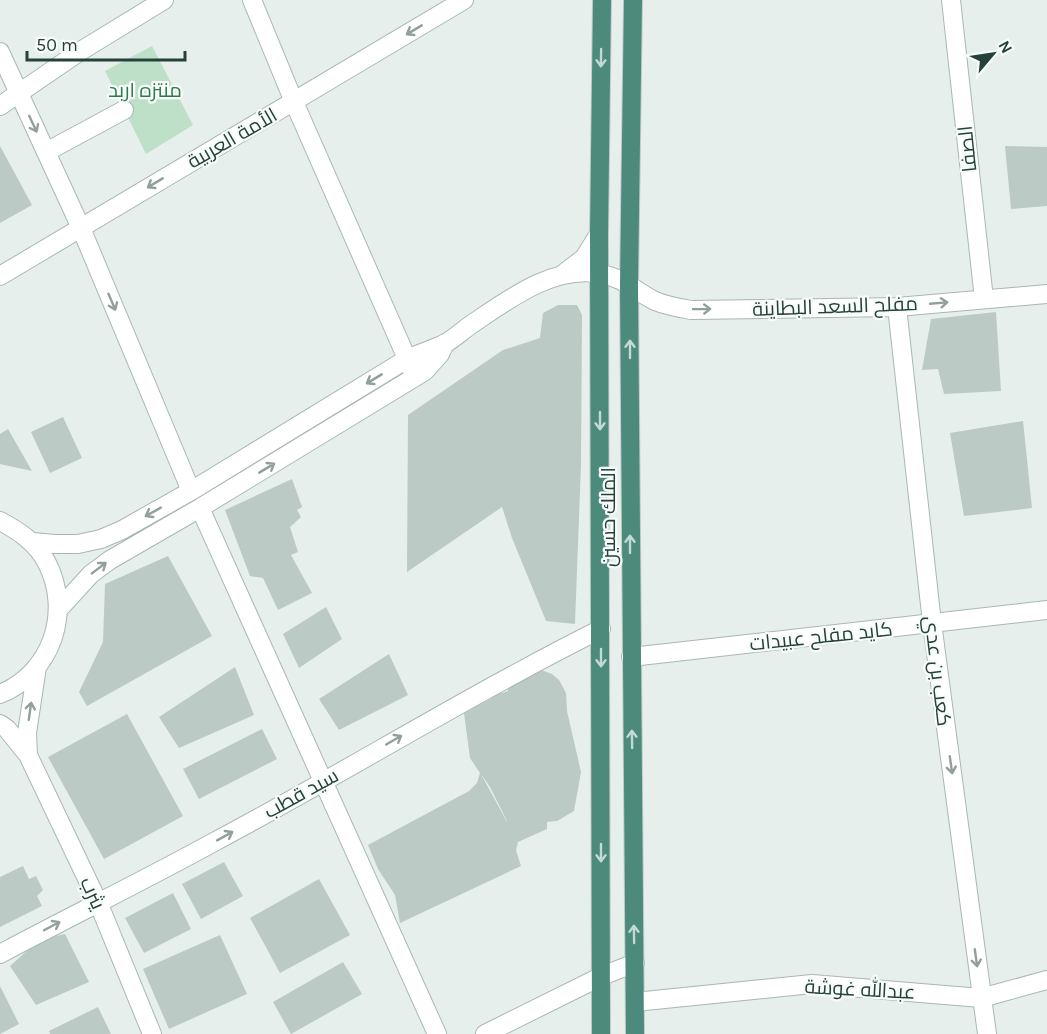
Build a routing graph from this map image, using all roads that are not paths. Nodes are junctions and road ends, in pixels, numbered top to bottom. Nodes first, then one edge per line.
1 (164, 0) edge
2 (252, 0) edge
3 (464, 0) edge
4 (633, 0) edge
5 (951, 0) edge
6 (601, 8) edge
7 (633, 20) junction
8 (0, 52) edge
9 (20, 94) junction
10 (294, 102) junction
11 (0, 106) edge
12 (124, 110) dead end
13 (46, 152) junction
14 (81, 228) junction
15 (599, 234) junction
16 (563, 274) junction
17 (600, 274) junction
18 (0, 276) edge
19 (629, 284) junction
20 (1047, 294) edge
21 (984, 299) junction
22 (897, 306) junction
23 (445, 344) junction
24 (407, 359) junction
25 (416, 377) junction
26 (191, 491) junction
27 (200, 508) junction
28 (0, 521) edge
29 (32, 542) junction
30 (58, 609) junction
31 (1047, 610) edge
32 (932, 623) junction
33 (601, 629) junction
34 (631, 657) junction
35 (37, 668) junction
36 (0, 694) edge
37 (0, 724) edge
38 (28, 755) junction
39 (324, 781) junction
40 (98, 902) junction
41 (0, 954) edge
42 (635, 963) junction
43 (602, 976) junction
44 (1047, 980) edge
45 (981, 998) junction
46 (635, 1002) junction
47 (152, 1034) edge
48 (437, 1034) edge
49 (485, 1034) edge
50 (601, 1034) edge
51 (635, 1034) edge
52 (987, 1034) edge

1 - 9 street
2 - 10 street
3 -> 10 street, الأمة العربية
4 - 7 highway, الملك حسين
5 - 21 street, الصفا
6 - 7 highway
6 -> 15 highway, الملك حسين
7 - 19 highway, الملك حسين
8 - 9 street
9 - 11 street
9 -> 13 street
10 -> 14 street, الأمة العربية
10 - 24 street
12 - 13 street
13 - 14 street
14 - 18 street, الأمة العربية
14 -> 26 street
15 - 16 street
15 - 17 highway, الملك حسين
16 - 17 street, مفلح السعد البطاينة
16 - 23 street
17 - 19 street, مفلح السعد البطاينة
17 -> 33 highway, الملك حسين
19 -> 22 street, مفلح السعد البطاينة
34 -> 19 highway, الملك حسين
20 - 21 street, مفلح السعد البطاينة
22 -> 21 street, مفلح السعد البطاينة
22 - 32 street, كعب بن عدي
23 - 24 street
23 - 25 street
24 - 25 street
24 -> 26 street
27 -> 25 street
26 -> 29 street
30 -> 27 street
27 - 39 street
28 - 29 street
29 - 30 street
30 - 35 street
31 - 32 street, كايد مفلح عبيدات
32 - 34 street, كايد مفلح عبيدات
32 -> 45 street, كعب بن عدي
39 -> 33 street, سيد قطب
33 -> 43 highway, الملك حسين
42 -> 34 highway, الملك حسين
35 - 36 street
38 -> 35 street
37 - 38 street
38 - 40 street, يثرب
40 -> 39 street, سيد قطب
39 - 48 street
41 -> 40 street, سيد قطب
40 - 47 street, يثرب
42 - 43 street
42 - 46 highway, الملك حسين
43 - 49 street
43 - 50 highway, الملك حسين
44 - 45 street, عبدالله غوشة
45 - 46 street, عبدالله غوشة
45 - 52 street, كعب بن عدي
46 - 51 highway, الملك حسين

